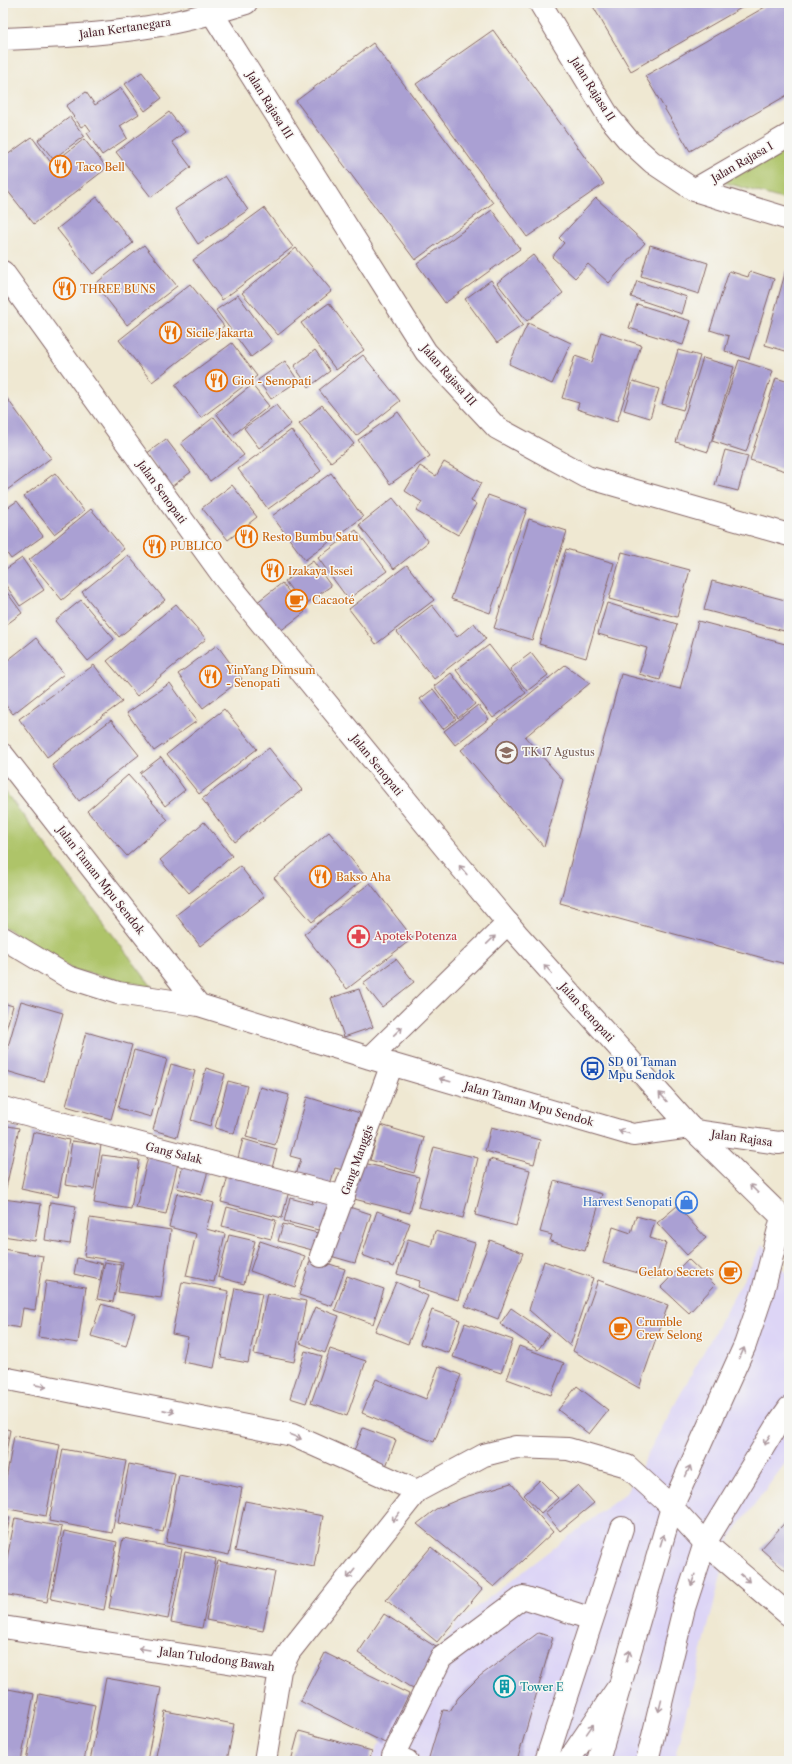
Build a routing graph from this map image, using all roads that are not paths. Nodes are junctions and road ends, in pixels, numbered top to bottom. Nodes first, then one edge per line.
1 (246, 3) edge
2 (540, 3) edge
3 (212, 13) junction
4 (3, 39) edge
5 (789, 135) edge
6 (694, 190) junction
7 (789, 219) edge
8 (3, 272) edge
9 (789, 535) edge
10 (3, 755) edge
11 (508, 924) junction
12 (3, 938) edge
13 (199, 1005) junction
14 (370, 1058) junction
15 (392, 1064) junction
16 (3, 1108) edge
17 (693, 1129) junction
18 (789, 1141) edge
19 (344, 1197) junction
20 (785, 1221) edge
21 (321, 1256) dead end
22 (3, 1378) edge
23 (789, 1408) edge
24 (417, 1491) junction
25 (672, 1507) junction
26 (622, 1528) dead end
27 (705, 1543) junction
28 (789, 1615) edge
29 (592, 1619) junction
30 (3, 1627) edge
31 (280, 1670) junction
32 (620, 1685) junction
33 (397, 1759) edge
34 (265, 1761) edge
35 (546, 1761) edge
36 (568, 1761) edge
37 (598, 1761) edge
38 (646, 1761) edge

1 - 3 street, Jalan Kertanegara
2 - 6 street, Jalan Rajasa II
3 - 4 street, Jalan Kertanegara
3 - 9 street, Jalan Rajasa III
5 - 6 street, Jalan Rajasa I
6 - 7 street, Jalan Rajasa II
11 -> 8 street, Jalan Senopati
10 - 13 street, Jalan Taman Mpu Sendok
14 -> 11 street
17 -> 11 street, Jalan Senopati
12 - 13 street, Jalan Taman Mpu Sendok
13 - 14 street, Jalan Taman Mpu Sendok
14 - 15 street, Jalan Taman Mpu Sendok
17 -> 15 street, Jalan Taman Mpu Sendok
15 - 19 street, Gang Manggis
16 - 19 street, Gang Salak
17 - 18 street, Jalan Rajasa
20 -> 17 street, Jalan Senopati
19 - 21 street, Gang Manggis
25 -> 20 street
22 -> 24 street
23 -> 27 street
24 - 25 street, Jalan Tulodong Bawah
24 -> 31 street, Jalan Tulodong Bawah
25 - 27 street, Jalan Tulodong Bawah
32 -> 25 street
26 - 29 street
27 -> 28 street, Jalan Tulodong Bawah
27 -> 38 street
29 - 33 street
29 - 35 street
31 -> 30 street, Jalan Tulodong Bawah
31 - 34 street
36 -> 32 street
32 - 37 street

